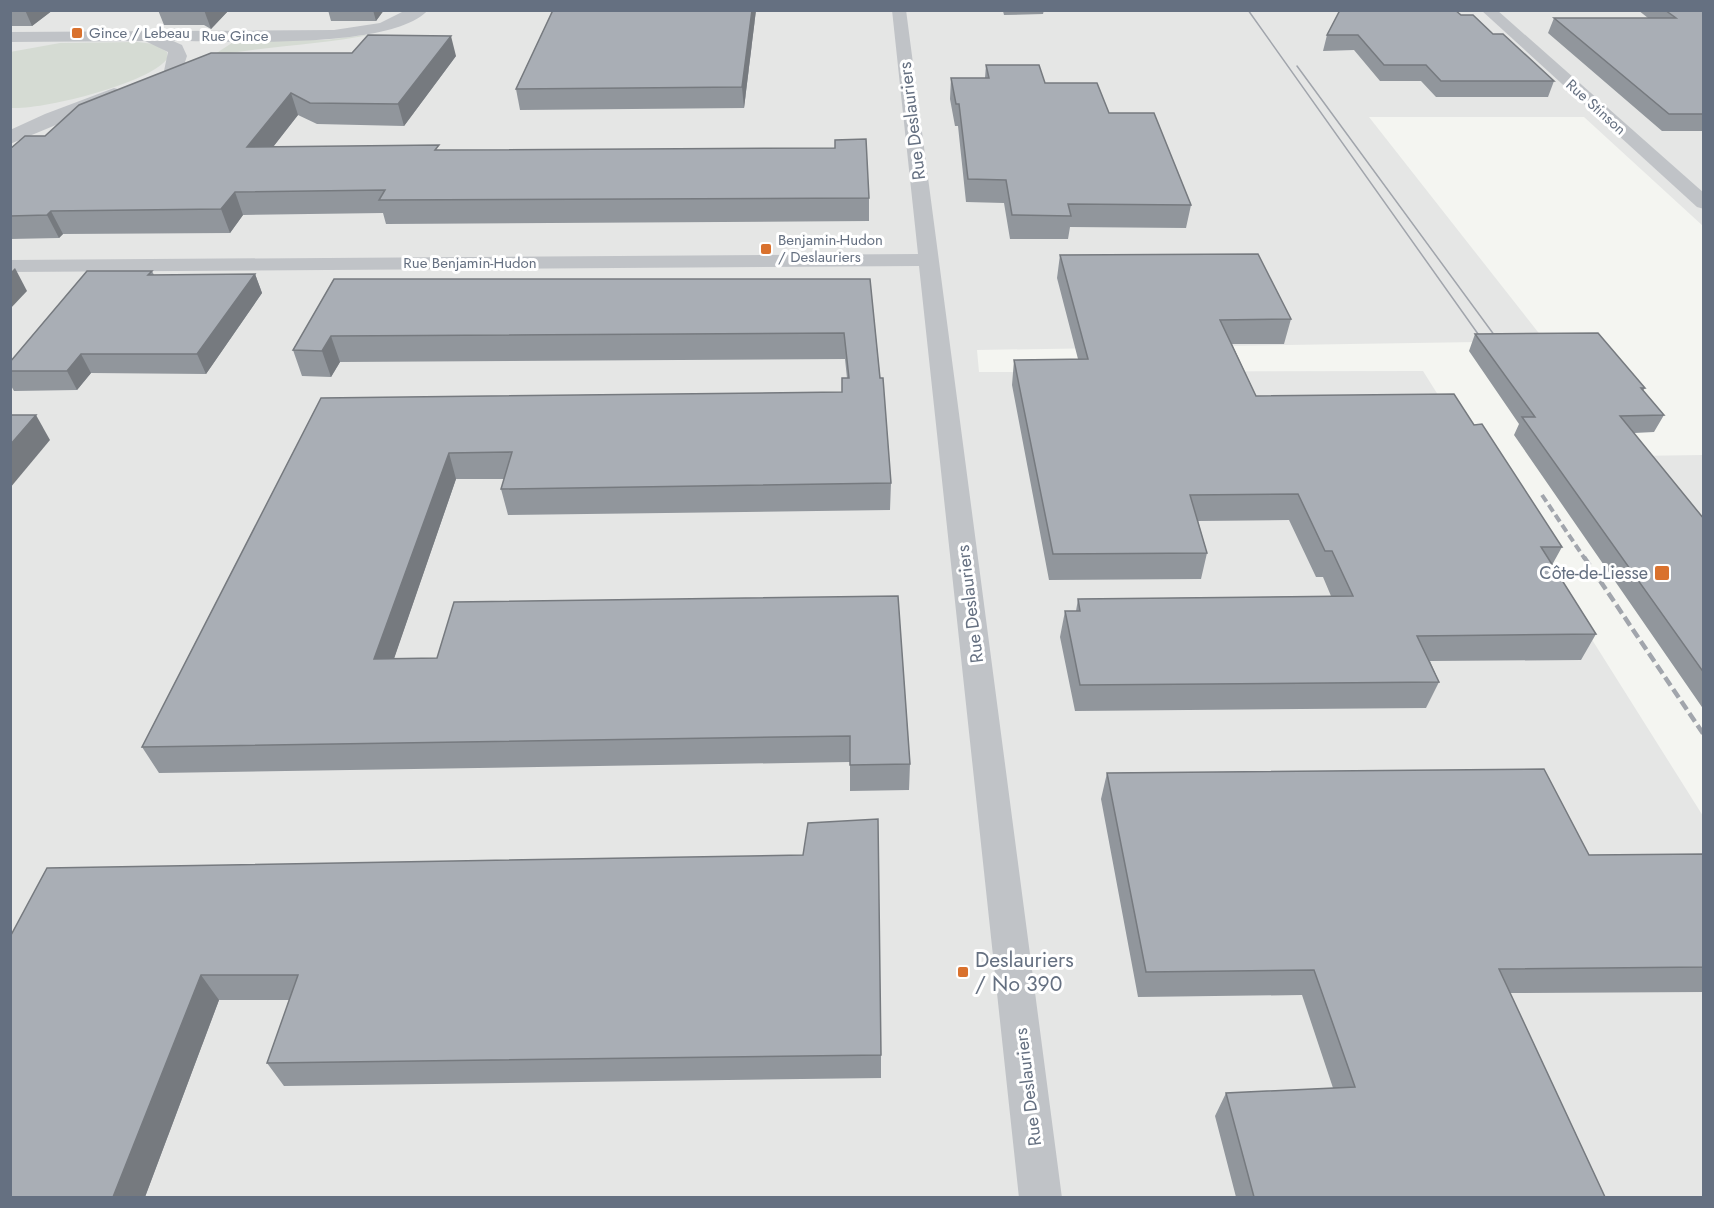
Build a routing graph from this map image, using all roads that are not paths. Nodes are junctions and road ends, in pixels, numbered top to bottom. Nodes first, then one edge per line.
1 (420, 10) edge
2 (430, 10) edge
3 (899, 10) edge
4 (1488, 10) edge
5 (251, 17) dead end
6 (233, 35) junction
7 (81, 36) junction
8 (147, 36) junction
9 (10, 37) edge
10 (10, 48) edge
11 (249, 53) edge
12 (173, 71) junction
13 (152, 79) edge
14 (130, 88) edge
15 (88, 105) junction
16 (24, 112) dead end
17 (10, 138) edge
18 (1704, 203) edge
19 (929, 260) junction
20 (10, 266) edge
21 (1041, 1197) edge

1 - 6 street, Rue Gince
2 - 11 street
3 - 19 street, Rue Deslauriers
4 - 18 street, Rue Stinson
5 - 6 street
6 - 8 street, Rue Gince
6 - 12 street
7 - 8 street, Rue Gince
7 - 9 street, Rue Gince
7 - 10 street
8 - 12 street
12 - 13 street
14 - 15 street
15 - 16 street
15 - 17 street
19 - 20 street, Rue Benjamin-Hudon
19 - 21 street, Rue Deslauriers

